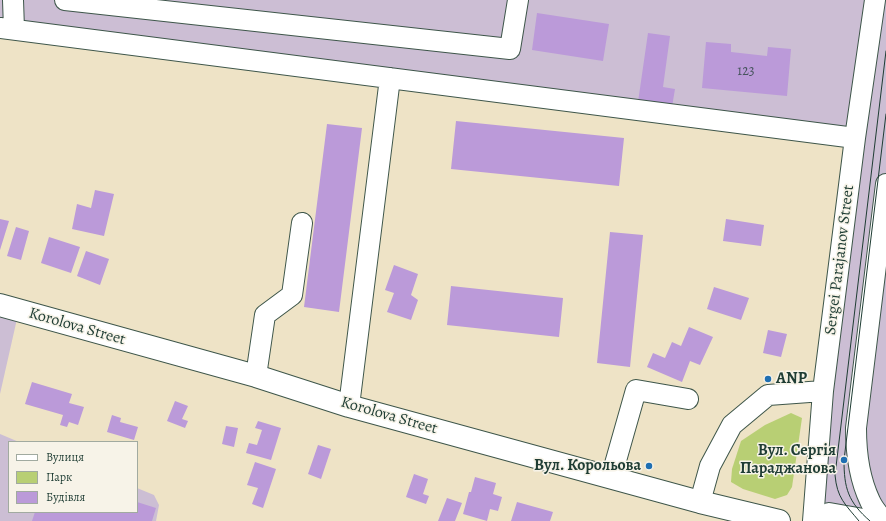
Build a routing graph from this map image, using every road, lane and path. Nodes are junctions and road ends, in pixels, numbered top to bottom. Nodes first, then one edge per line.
1 (13, 0) edge
2 (65, 0) edge
3 (518, 0) edge
4 (875, 0) edge
5 (7, 28) edge
6 (390, 78) junction
7 (855, 138) junction
8 (886, 184) edge
9 (302, 224) dead end
10 (0, 305) edge
11 (256, 376) junction
12 (824, 391) junction
13 (688, 399) dead end
14 (349, 406) junction
15 (611, 478) junction
16 (700, 502) junction
17 (779, 521) edge
18 (813, 521) edge
19 (821, 521) edge
20 (869, 521) edge
21 (884, 521) edge

1 - 5 street
2 - 3 street
4 - 7 street, Sergei Parajanov Street
5 - 6 street
6 - 7 street
6 - 14 street
7 - 12 street, Sergei Parajanov Street
8 - 21 street
9 - 11 street
10 - 11 main road, Korolova Street
11 - 14 main road, Korolova Street
12 - 16 street
12 - 18 street, Sergei Parajanov Street
13 - 15 street
14 - 15 main road, Korolova Street
15 - 16 main road, Korolova Street
16 - 17 main road, Korolova Street
19 - 20 main road

